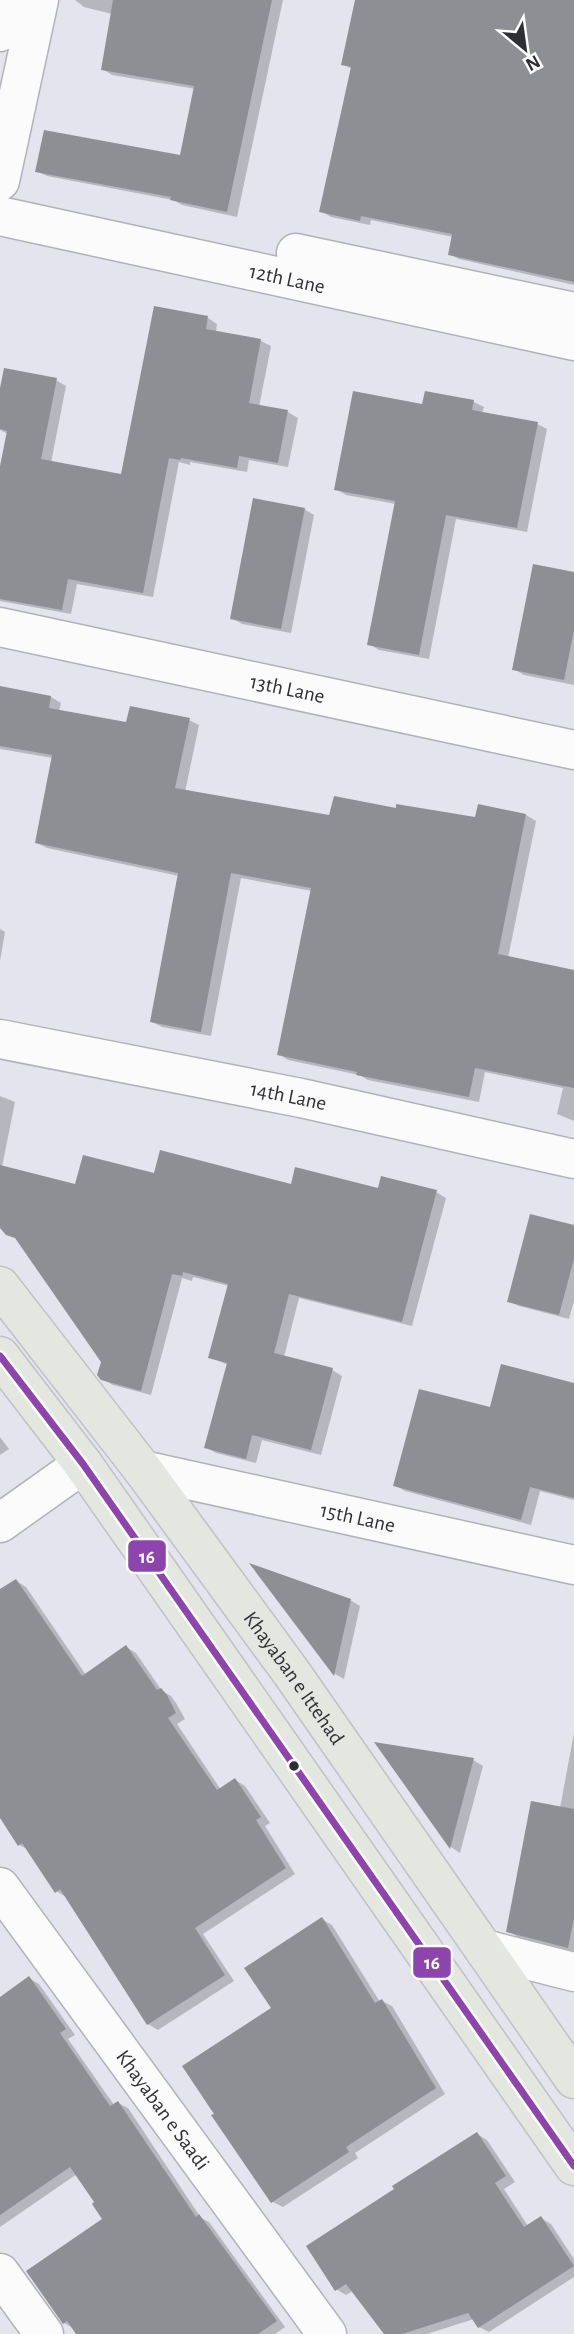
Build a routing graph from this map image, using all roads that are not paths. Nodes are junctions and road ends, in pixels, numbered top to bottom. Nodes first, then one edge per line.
1 (7, 0) edge
2 (39, 0) edge
3 (0, 32) edge
4 (0, 181) edge
5 (0, 190) edge
6 (0, 216) edge
7 (574, 312) edge
8 (574, 341) edge
9 (0, 627) edge
10 (574, 750) edge
11 (0, 1039) edge
12 (574, 1159) edge
13 (0, 1286) edge
14 (0, 1356) edge
15 (83, 1464) junction
16 (143, 1470) junction
17 (0, 1523) edge
18 (574, 1565) edge
19 (0, 1887) edge
20 (484, 1949) junction
21 (574, 1972) edge
22 (574, 2079) edge
23 (574, 2166) edge
24 (0, 2273) edge
25 (44, 2334) edge
26 (327, 2334) edge

1 - 3 street
2 - 4 street
5 - 7 street, 12th Lane
6 - 8 street, 12th Lane
9 - 10 street, 13th Lane
11 - 12 street, 14th Lane
13 - 16 main road, Khayaban e Ittehad
14 - 15 main road
15 - 17 street
15 - 23 main road
16 - 18 street, 15th Lane
16 - 20 main road, Khayaban e Ittehad
19 - 26 street, Khayaban e Saadi
20 - 21 street
20 - 22 main road, Khayaban e Ittehad
24 - 25 street

